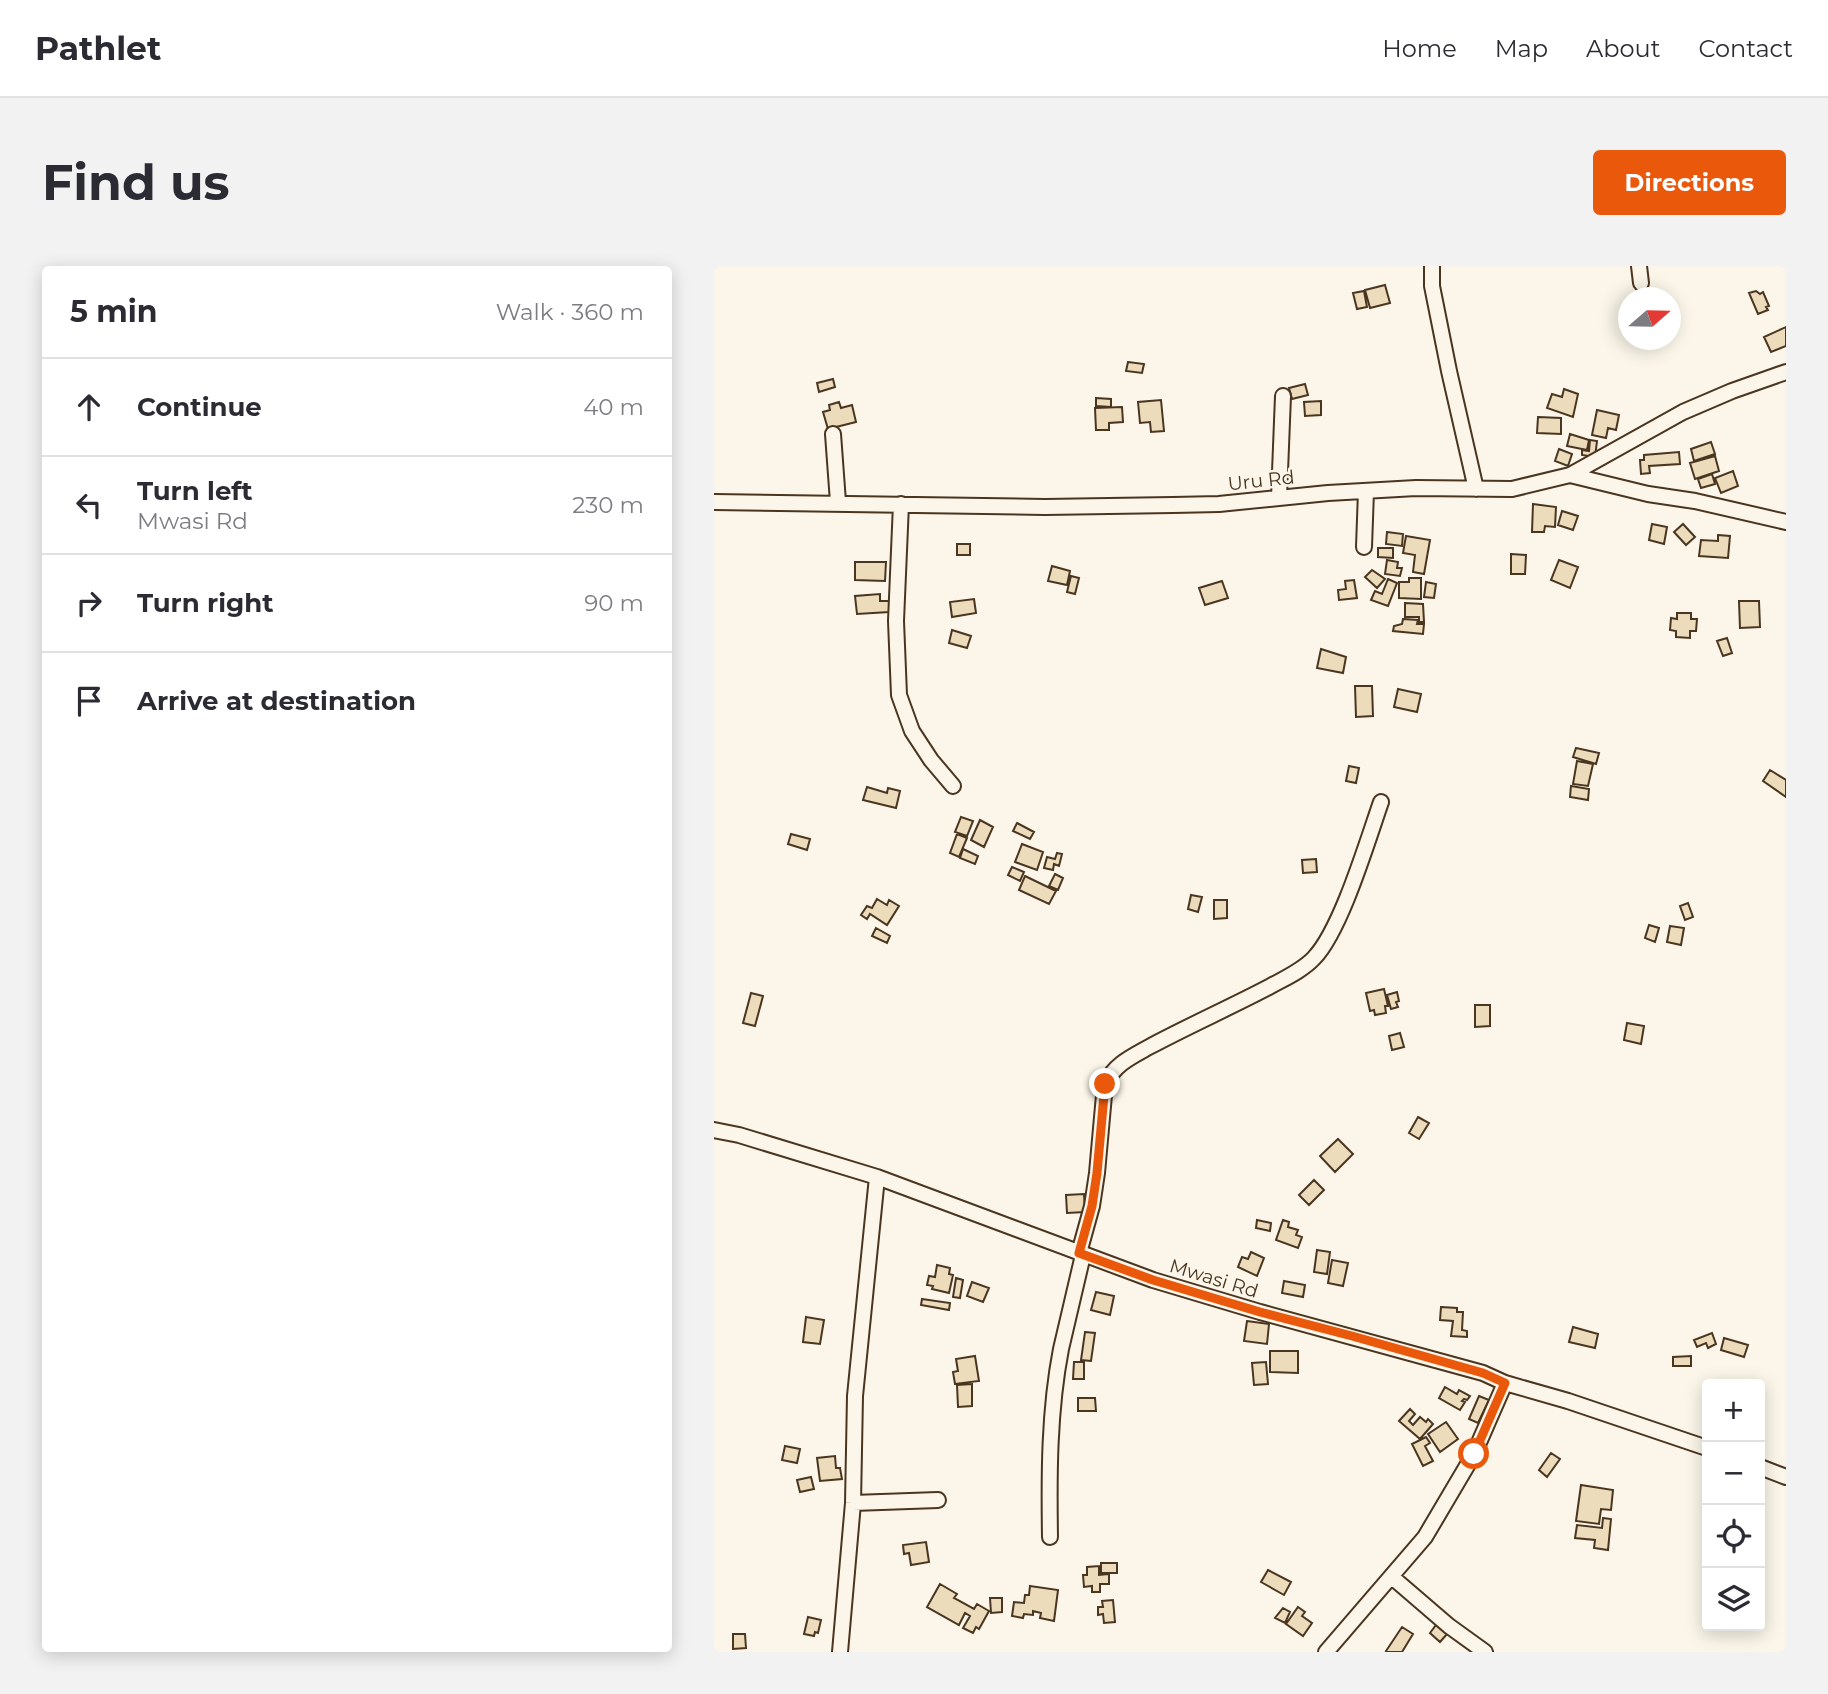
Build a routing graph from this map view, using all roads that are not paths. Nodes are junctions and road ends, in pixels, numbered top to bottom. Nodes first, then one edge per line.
1 (1432, 266) edge
2 (1639, 266) edge
3 (1641, 283) dead end
4 (1786, 372) edge
5 (1283, 396) dead end
6 (833, 434) dead end
7 (1570, 475) junction
8 (1476, 489) junction
9 (1366, 491) junction
10 (1279, 497) junction
11 (714, 502) edge
12 (838, 502) junction
13 (901, 504) junction
14 (1786, 522) edge
15 (1364, 547) dead end
16 (953, 786) dead end
17 (1381, 802) dead end
18 (714, 1130) edge
19 (877, 1178) junction
20 (1081, 1254) junction
21 (1505, 1383) junction
22 (1702, 1446) edge
23 (1765, 1470) edge
24 (1786, 1477) edge
25 (938, 1500) dead end
26 (853, 1503) junction
27 (1050, 1537) dead end
28 (1392, 1577) junction
29 (840, 1652) edge
30 (1326, 1652) edge
31 (1485, 1652) edge

1 - 8 street
2 - 3 street
4 - 7 street, Uru Rd
5 - 10 street
6 - 12 street
7 - 8 street, Uru Rd
7 - 14 street
8 - 9 street, Uru Rd
9 - 10 street, Uru Rd
9 - 15 street
10 - 13 street, Uru Rd
11 - 12 street, Uru Rd
12 - 13 street, Uru Rd
13 - 16 street
17 - 20 street
18 - 19 street, Mwasi Rd
19 - 20 street, Mwasi Rd
19 - 26 street
20 - 21 street, Mwasi Rd
20 - 27 street
21 - 22 street, Mwasi Rd
21 - 28 street
23 - 24 street
25 - 26 street
26 - 29 street
28 - 30 street
28 - 31 street

